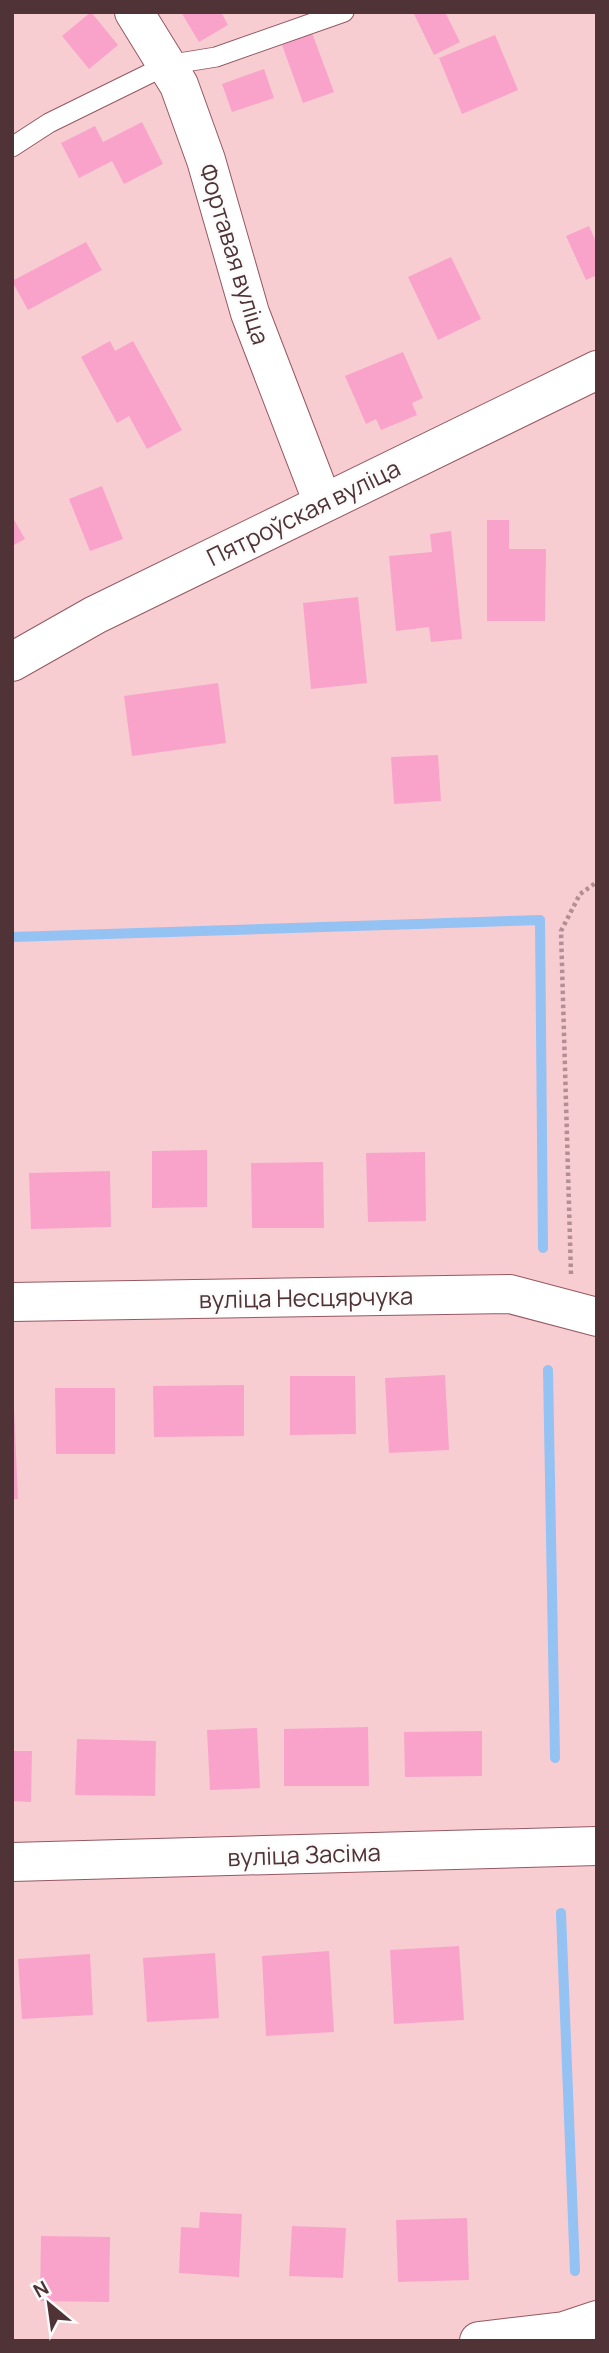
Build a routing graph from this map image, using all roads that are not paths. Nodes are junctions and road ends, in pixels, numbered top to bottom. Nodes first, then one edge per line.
1 (134, 12) edge
2 (344, 12) edge
3 (167, 65) junction
4 (12, 147) edge
5 (597, 370) edge
6 (323, 502) junction
7 (12, 662) edge
8 (12, 1302) edge
9 (584, 1313) edge
10 (597, 1846) edge
11 (12, 1862) edge
12 (597, 2320) edge
13 (479, 2341) edge

1 - 3 street, Фортавая вуліца
2 - 3 lane
3 - 4 lane
3 - 6 street, Фортавая вуліца
5 - 6 street, Пятроўская вуліца
6 - 7 street, Пятроўская вуліца
8 - 9 street, вуліца Несцярчука
10 - 11 street, вуліца Засіма
12 - 13 street

